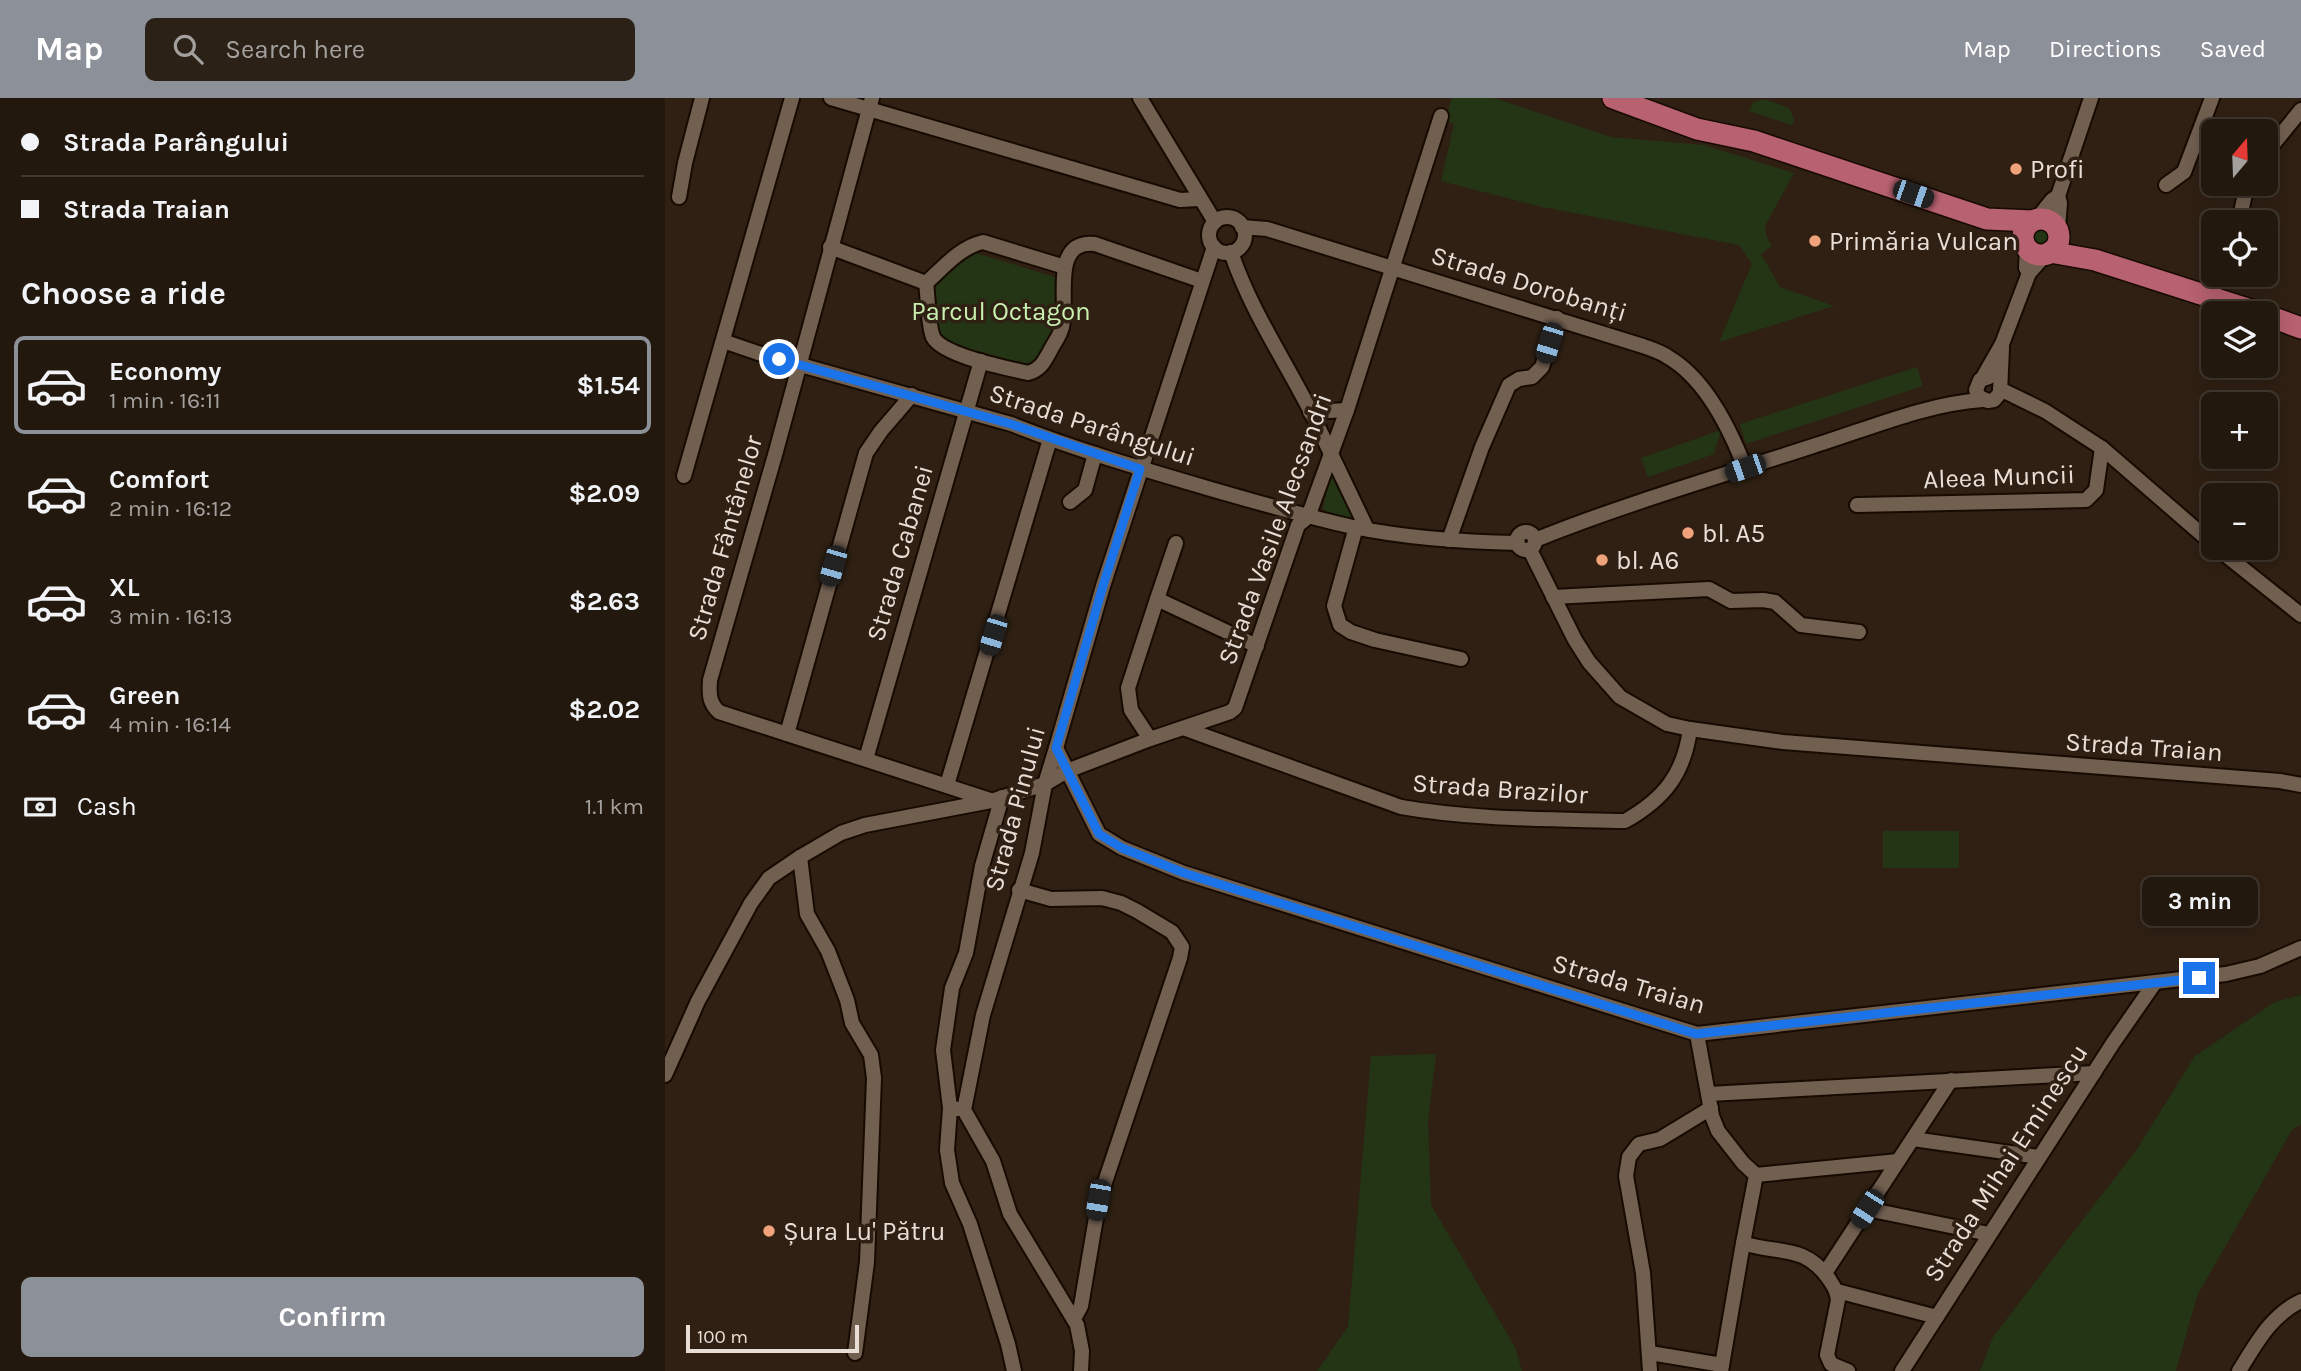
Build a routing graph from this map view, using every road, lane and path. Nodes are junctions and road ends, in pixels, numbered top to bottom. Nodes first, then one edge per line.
1 (702, 98) edge
2 (792, 98) edge
3 (831, 98) edge
4 (1140, 98) edge
5 (1613, 98) edge
6 (1651, 98) edge
7 (2091, 98) edge
8 (2211, 98) edge
9 (871, 104) edge
10 (2301, 110) edge
11 (1441, 116) dead end
12 (2279, 137) edge
13 (1754, 141) junction
14 (2166, 185) dead end
15 (2058, 196) junction
16 (679, 197) dead end
17 (1199, 199) junction
18 (1987, 219) junction
19 (2034, 220) junction
20 (1215, 222) junction
21 (1242, 226) junction
22 (2058, 231) junction
23 (2026, 245) junction
24 (831, 247) junction
25 (1214, 247) junction
26 (1231, 252) junction
27 (2049, 253) junction
28 (2095, 260) junction
29 (1065, 267) junction
30 (1393, 267) junction
31 (2029, 273) junction
32 (1202, 281) junction
33 (926, 283) junction
34 (2215, 287) edge
35 (2211, 296) junction
36 (2225, 301) edge
37 (1557, 318) junction
38 (2278, 320) edge
39 (2301, 328) edge
40 (723, 341) junction
41 (2002, 344) junction
42 (981, 361) junction
43 (800, 364) junction
44 (1980, 381) junction
45 (1994, 393) junction
46 (912, 395) junction
47 (1953, 402) junction
48 (1347, 410) junction
49 (967, 411) junction
50 (1310, 412) junction
51 (1050, 439) junction
52 (2102, 448) junction
53 (1095, 454) junction
54 (1330, 455) junction
55 (1745, 468) junction
56 (1140, 469) junction
57 (684, 476) dead end
58 (1070, 502) dead end
59 (1857, 505) dead end
60 (1308, 517) junction
61 (1362, 528) junction
62 (2201, 535) edge
63 (1449, 540) junction
64 (1176, 543) dead end
65 (1528, 544) junction
66 (2231, 560) edge
67 (1553, 597) junction
68 (1157, 599) junction
69 (2301, 615) edge
70 (1859, 632) dead end
71 (1257, 646) junction
72 (1461, 659) dead end
73 (1183, 728) junction
74 (1690, 729) junction
75 (787, 734) junction
76 (1150, 738) junction
77 (1056, 748) junction
78 (866, 759) junction
79 (1067, 771) junction
80 (1045, 784) junction
81 (947, 785) junction
82 (2301, 785) edge
83 (996, 799) junction
84 (800, 858) junction
85 (1019, 890) junction
86 (2301, 948) edge
87 (2154, 984) junction
88 (1696, 1034) junction
89 (2094, 1073) junction
90 (665, 1075) edge
91 (1951, 1080) junction
92 (1710, 1101) junction
93 (957, 1109) junction
94 (1913, 1139) junction
95 (2039, 1157) junction
96 (1898, 1161) junction
97 (1756, 1175) junction
98 (1867, 1209) junction
99 (1989, 1234) junction
100 (1743, 1243) junction
101 (1825, 1273) junction
102 (1837, 1291) junction
103 (2301, 1301) edge
104 (1937, 1317) junction
105 (1074, 1319) junction
106 (855, 1353) dead end
107 (1650, 1353) junction
108 (1722, 1368) edge
109 (1830, 1368) edge
110 (1014, 1371) edge
111 (1081, 1371) edge
112 (1650, 1371) edge
113 (1847, 1371) edge
114 (1902, 1371) edge
115 (2239, 1371) edge

1 - 16 street
2 - 40 street
3 - 9 street
4 - 17 street
5 - 13 main road
6 - 13 main road
7 - 15 street
8 - 14 street
9 - 17 street
9 - 24 street, Strada Fântânelor
10 - 12 street
11 - 30 street, Strada Vasile Alecsandri
13 - 18 main road
15 - 19 street
15 - 22 street
17 - 20 street
18 - 19 main road
18 - 23 main road
19 - 22 main road
19 - 23 main road
20 - 21 street
20 - 25 street
21 - 26 street
21 - 30 street, Strada Dorobanți
22 - 27 main road
22 - 28 main road
23 - 27 main road
23 - 31 street
24 - 33 street
24 - 43 street, Strada Fântânelor
25 - 26 street
25 - 32 street, Strada Pinului
26 - 50 street
27 - 28 main road
27 - 31 street
28 - 35 main road
29 - 32 street
29 - 33 street
29 - 42 street
30 - 37 street, Strada Dorobanți
30 - 48 street, Strada Vasile Alecsandri
31 - 41 street
32 - 56 street, Strada Pinului
33 - 42 street
34 - 35 street
35 - 36 main road
37 - 55 street, Strada Dorobanți
37 - 63 street
38 - 39 main road
40 - 43 street, Strada Parângului
40 - 57 street
41 - 44 street
41 - 45 street
42 - 49 street, Strada Cabanei
43 - 46 street, Strada Parângului
43 - 75 street, Strada Fântânelor
44 - 45 street
44 - 45 street
44 - 47 street
45 - 47 street
45 - 52 street, Aleea Muncii
46 - 49 street, Strada Parângului
46 - 75 street
47 - 55 street
48 - 50 street
48 - 54 street, Strada Vasile Alecsandri
49 - 51 street, Strada Parângului
49 - 78 street, Strada Cabanei
50 - 54 street
51 - 53 street, Strada Parângului
51 - 81 street
52 - 59 street, Aleea Muncii
52 - 62 street, Aleea Muncii
53 - 56 street, Strada Parângului
53 - 58 street
54 - 60 street, Strada Vasile Alecsandri
54 - 61 street
55 - 65 street
56 - 60 street, Strada Parângului
56 - 77 street, Strada Pinului
60 - 61 street, Strada Parângului
60 - 71 street, Strada Vasile Alecsandri
61 - 63 street
61 - 72 street
63 - 65 street
64 - 68 street
65 - 67 street, Strada Traian
66 - 69 street, Aleea Muncii
67 - 70 street
67 - 74 street, Strada Traian
68 - 71 street
68 - 76 street
71 - 73 street, Strada Vasile Alecsandri
73 - 74 street, Strada Brazilor
73 - 76 street, Strada Vasile Alecsandri
74 - 82 street, Strada Traian
75 - 78 street, Strada Fântânelor
76 - 79 street, Strada Vasile Alecsandri
77 - 79 street, Strada Traian
77 - 80 street, Strada Pinului
78 - 81 street, Strada Fântânelor
79 - 80 street, Strada Vasile Alecsandri
79 - 88 street, Strada Traian
80 - 83 street, Strada Vasile Alecsandri
80 - 85 street, Strada Pinului
81 - 83 street, Strada Fântânelor
83 - 84 street, Strada Vasile Alecsandri
83 - 93 street
84 - 90 street, Strada Vasile Alecsandri
84 - 106 street
85 - 93 street, Strada Pinului
85 - 105 street
86 - 87 street, Strada Traian
87 - 88 street, Strada Traian
87 - 89 street, Strada Mihai Eminescu
88 - 92 street
89 - 91 street
89 - 95 street, Strada Mihai Eminescu
91 - 92 street
91 - 94 street
92 - 97 street
92 - 107 street
93 - 105 street
93 - 110 street
94 - 95 street
94 - 96 street
95 - 99 street, Strada Mihai Eminescu
96 - 97 street
96 - 98 street
97 - 100 street
98 - 99 street
98 - 101 street
99 - 104 street, Strada Mihai Eminescu
100 - 101 street
100 - 108 street
101 - 102 street
102 - 104 street
102 - 109 street
103 - 115 street
104 - 114 street, Strada Mihai Eminescu
105 - 111 street
107 - 108 street
107 - 112 street
109 - 113 street

